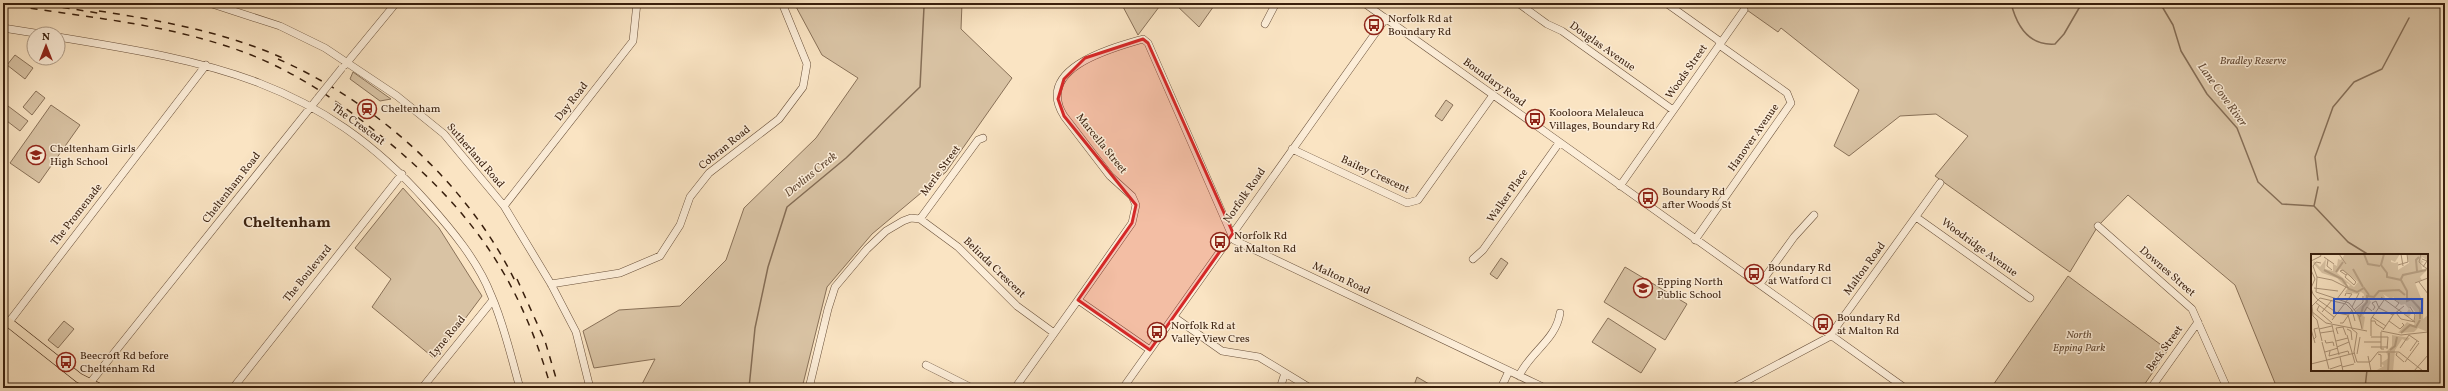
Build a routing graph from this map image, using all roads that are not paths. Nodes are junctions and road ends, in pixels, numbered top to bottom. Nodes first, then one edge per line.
1 (209, 3) edge
2 (396, 3) edge
3 (637, 3) edge
4 (782, 3) edge
5 (1276, 3) edge
6 (1364, 3) edge
7 (1518, 3) edge
8 (1666, 3) edge
9 (1744, 10) dead end
10 (1386, 18) junction
11 (1265, 24) dead end
12 (3, 28) edge
13 (26, 32) edge
14 (66, 38) edge
15 (1148, 43) joint
16 (1720, 44) junction
17 (347, 61) junction
18 (206, 65) junction
19 (1493, 95) junction
20 (311, 106) junction
21 (1673, 110) junction
22 (983, 138) dead end
23 (1559, 143) junction
24 (1292, 149) junction
25 (402, 174) junction
26 (1940, 183) dead end
27 (1620, 186) junction
28 (504, 206) junction
29 (1814, 215) dead end
30 (1916, 217) junction
31 (920, 219) junction
32 (2098, 226) dead end
33 (1232, 233) junction
34 (1695, 240) junction
35 (1473, 259) dead end
36 (551, 284) junction
37 (1760, 284) junction
38 (2030, 298) dead end
39 (493, 300) junction
40 (1078, 300) junction
41 (1560, 313) dead end
42 (1174, 316) junction
43 (6, 320) edge
44 (2198, 322) junction
45 (1054, 333) junction
46 (1830, 334) junction
47 (1150, 350) junction
48 (926, 365) dead end
49 (1509, 371) junction
50 (1285, 373) junction
51 (1519, 376) junction
52 (88, 386) edge
53 (99, 388) edge
54 (233, 388) edge
55 (422, 388) edge
56 (520, 388) edge
57 (590, 388) edge
58 (810, 388) edge
59 (972, 388) edge
60 (1015, 388) edge
61 (1123, 388) edge
62 (1280, 388) edge
63 (1310, 388) edge
64 (1501, 388) edge
65 (1545, 388) edge
66 (1733, 388) edge
67 (1905, 388) edge
68 (2151, 388) edge
69 (2228, 388) edge

1 - 17 street, Sutherland Road
2 - 17 street, Cheltenham Road
3 - 28 street, Day Road
4 - 36 street, Cobran Road
5 - 11 street
6 - 10 street, Boundary Road
7 - 21 street, Douglas Avenue
8 - 16 street, Hanover Avenue
9 - 16 street, Woods Street
10 - 19 street, Boundary Road
10 - 24 street, Norfolk Road
12 - 13 street
14 - 18 street, The Crescent
15 - 33 street, Malton Road
15 - 40 street, Marcella Street
16 - 21 street, Woods Street
16 - 34 street, Hanover Avenue
17 - 20 street, Cheltenham Road, bridge
17 - 28 street, Sutherland Road
18 - 20 street, The Crescent
18 - 43 street, The Promenade
19 - 23 street, Boundary Road
19 - 24 street, Bailey Crescent
20 - 25 street, The Crescent
20 - 52 street, Cheltenham Road
21 - 27 street, Woods Street
22 - 31 street, Merle Street
23 - 27 street, Boundary Road
23 - 35 street, Walker Place
24 - 33 street, Norfolk Road
25 - 39 street, The Crescent
25 - 54 street, The Boulevard
26 - 30 street, Malton Road
27 - 34 street, Boundary Road
28 - 36 street, Sutherland Road
29 - 37 street
30 - 38 street, Woodridge Avenue
30 - 46 street, Malton Road
31 - 45 street, Belinda Crescent
31 - 58 street
32 - 44 street, Downes Street
33 - 42 street, Norfolk Road
33 - 49 street, Malton Road
34 - 37 street, Boundary Road
36 - 57 street, Sutherland Road
37 - 46 street, Boundary Road
39 - 55 street, Lyne Road
39 - 56 street, The Crescent
40 - 45 street
40 - 47 street
41 - 51 street
42 - 47 street, Norfolk Road
42 - 50 street
43 - 52 main road
44 - 68 street, Beck Street
44 - 69 street, Downes Street
45 - 60 street
46 - 66 street, Malton Road
46 - 67 street, Boundary Road
47 - 61 street, Norfolk Road
48 - 59 street
49 - 51 street, Malton Road
49 - 64 street
50 - 62 street
50 - 63 street
51 - 65 street, Malton Road
52 - 53 main road

